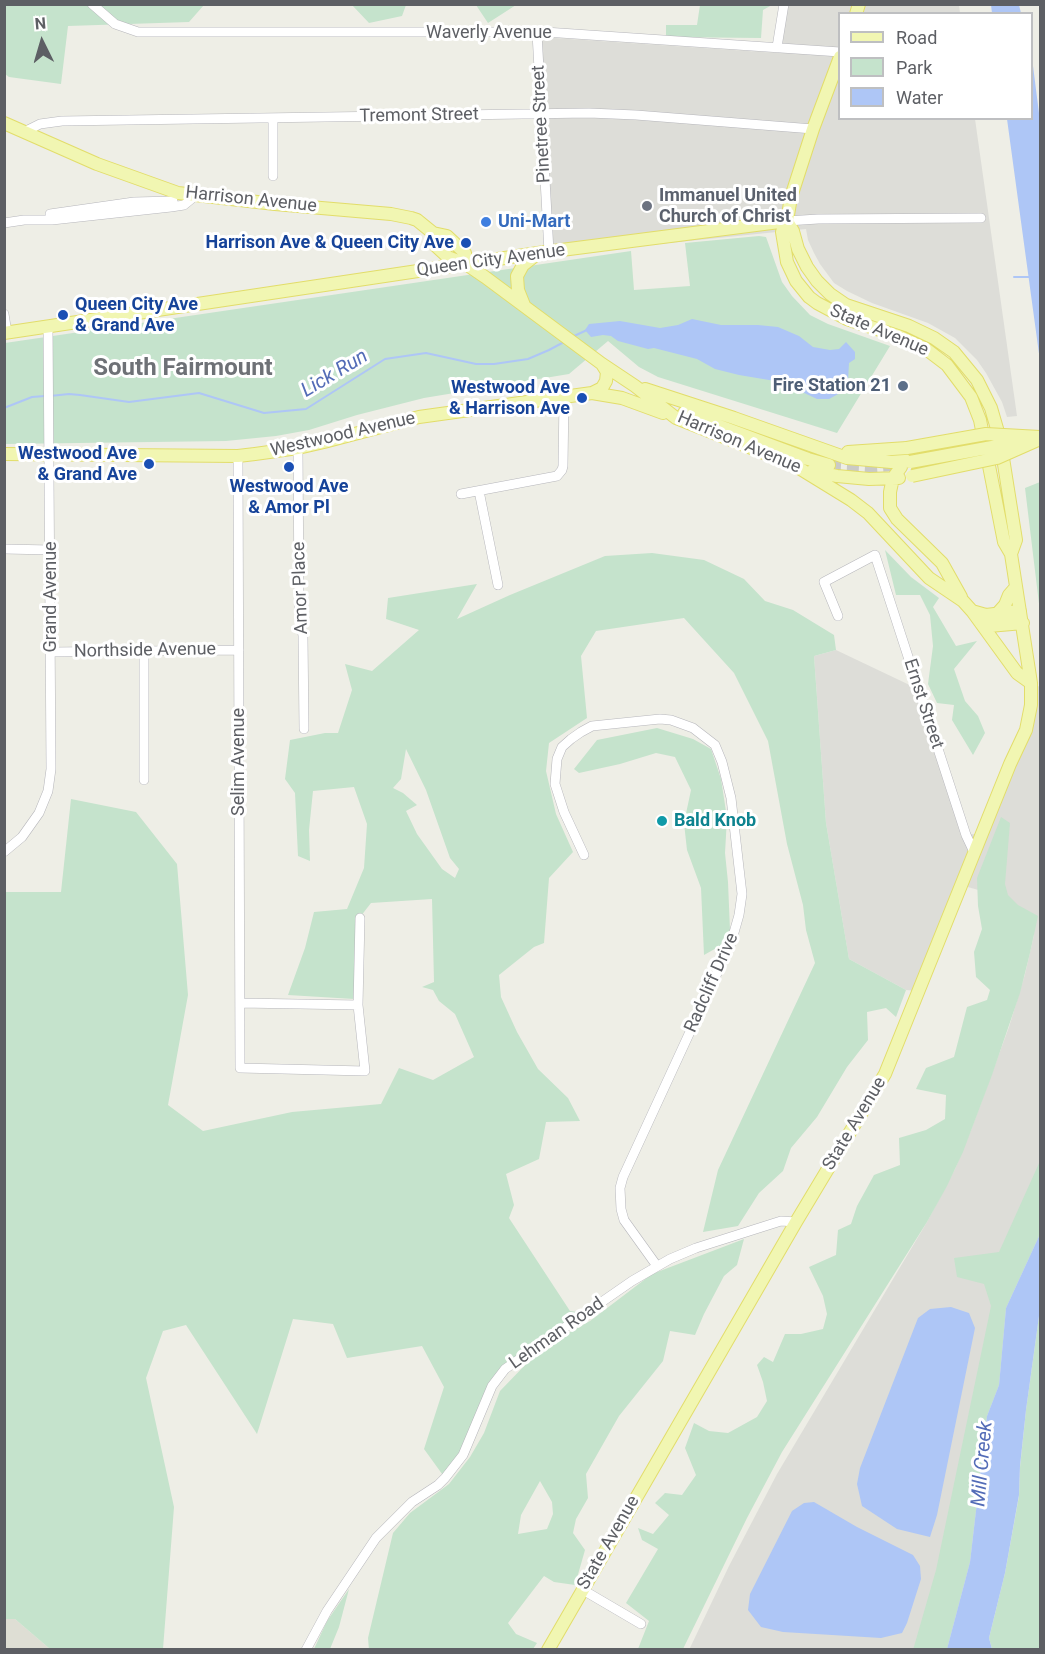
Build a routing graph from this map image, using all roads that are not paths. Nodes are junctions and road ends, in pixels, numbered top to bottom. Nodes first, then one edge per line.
1 (92, 4) edge
2 (784, 4) edge
3 (537, 33) junction
4 (777, 47) junction
5 (838, 52) edge
6 (838, 62) edge
7 (542, 114) junction
8 (273, 119) junction
9 (4, 123) edge
10 (813, 129) junction
11 (26, 131) junction
12 (273, 176) dead end
13 (195, 196) junction
14 (981, 218) dead end
15 (787, 221) junction
16 (4, 223) edge
17 (543, 253) junction
18 (466, 264) junction
19 (524, 305) junction
20 (4, 314) edge
21 (48, 326) junction
22 (6, 333) edge
23 (602, 364) junction
24 (635, 386) junction
25 (592, 393) junction
26 (564, 397) junction
27 (655, 402) junction
28 (676, 418) junction
29 (1041, 437) edge
30 (298, 448) junction
31 (4, 454) edge
32 (49, 454) junction
33 (238, 456) junction
34 (832, 457) junction
35 (924, 460) junction
36 (794, 465) junction
37 (905, 465) junction
38 (842, 477) junction
39 (893, 478) junction
40 (479, 491) junction
41 (461, 494) dead end
42 (4, 549) edge
43 (51, 549) junction
44 (498, 585) dead end
45 (1016, 587) junction
46 (963, 601) junction
47 (972, 611) junction
48 (996, 615) junction
49 (838, 616) dead end
50 (1022, 617) junction
51 (981, 622) junction
52 (239, 650) junction
53 (144, 651) junction
54 (51, 652) junction
55 (1031, 683) junction
56 (304, 729) dead end
57 (144, 780) dead end
58 (4, 852) edge
59 (974, 852) junction
60 (584, 855) dead end
61 (360, 918) dead end
62 (240, 1002) junction
63 (358, 1005) junction
64 (796, 1222) junction
65 (657, 1266) junction
66 (583, 1590) junction
67 (641, 1624) dead end
68 (306, 1650) edge
69 (548, 1650) edge

1 - 3 street, Waverly Avenue
2 - 4 street
3 - 4 street, Waverly Avenue
3 - 7 street, Pinetree Street
4 - 5 street, Waverly Avenue
6 - 10 main road
7 - 8 street, Tremont Street
7 - 10 street, Tremont Street
7 - 17 street, Pinetree Street
8 - 11 street, Tremont Street
8 - 12 street
9 - 11 main road, Harrison Avenue
10 - 15 main road
11 - 13 main road, Harrison Avenue
13 - 16 street
13 - 18 main road, Harrison Avenue
14 - 15 street, Queen City Avenue
15 - 17 main road, Queen City Avenue
15 - 45 main road, State Avenue
17 - 18 main road, Queen City Avenue
17 - 19 main road
18 - 19 main road, Harrison Avenue
18 - 21 main road, Queen City Avenue
19 - 23 main road, Harrison Avenue
20 - 22 street
21 - 22 main road, Queen City Avenue
21 - 32 street, Grand Avenue
23 - 24 main road, Harrison Avenue
23 - 25 main road
24 - 27 main road, Harrison Avenue
24 - 34 main road
25 - 26 main road, Westwood Avenue
25 - 28 main road, Westwood Avenue
26 - 30 main road, Westwood Avenue
26 - 40 street
27 - 28 main road, Harrison Avenue
27 - 34 main road
28 - 36 main road, Harrison Avenue
29 - 34 main road, bridge
29 - 35 main road, bridge
29 - 37 main road, bridge
29 - 39 main road, bridge
30 - 33 main road, Westwood Avenue
30 - 56 street, Amor Place
31 - 32 main road, Westwood Avenue
32 - 33 main road, Westwood Avenue
32 - 43 street, Grand Avenue
33 - 52 street, Selim Avenue
34 - 35 main road, bridge
35 - 37 main road, bridge
36 - 38 main road
36 - 46 main road, Harrison Avenue
37 - 38 main road
37 - 39 main road
38 - 39 main road
39 - 46 main road
40 - 41 street
40 - 44 street
42 - 43 street
43 - 54 street, Grand Avenue
45 - 48 main road
45 - 50 main road, State Avenue
46 - 47 main road, Harrison Avenue
47 - 48 main road
47 - 51 main road, Harrison Avenue
48 - 50 main road
49 - 59 street, Ernst Street
50 - 51 main road
50 - 55 main road, State Avenue
51 - 55 main road, Harrison Avenue
52 - 53 street, Northside Avenue
52 - 62 street, Selim Avenue
53 - 54 street, Northside Avenue
53 - 57 street
54 - 58 street, Grand Avenue
55 - 59 main road, State Avenue
59 - 64 main road, State Avenue
60 - 65 street, Radcliff Drive
61 - 63 street
62 - 63 street
62 - 63 street, Selim Avenue
64 - 65 street, Lehman Road
64 - 66 main road, State Avenue
65 - 68 street, Lehman Road
66 - 67 street
66 - 69 main road, State Avenue

